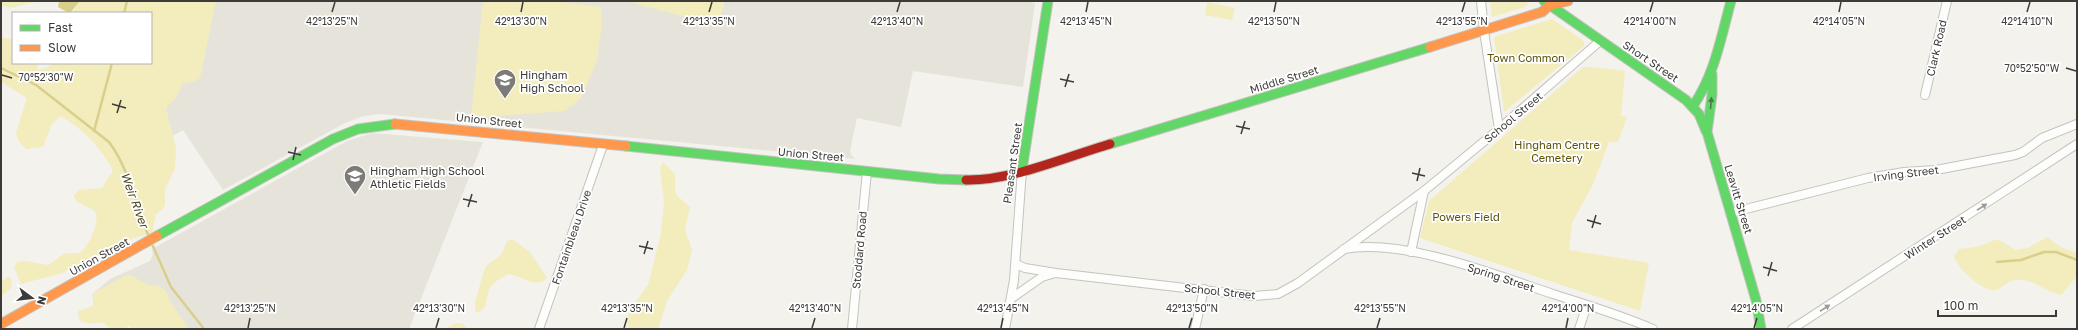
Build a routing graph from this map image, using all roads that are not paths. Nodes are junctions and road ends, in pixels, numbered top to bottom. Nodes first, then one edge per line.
1 (1048, 1) edge
2 (1482, 1) edge
3 (1568, 1) edge
4 (1731, 1) edge
5 (1947, 1) edge
6 (1547, 2) edge
7 (1484, 31) junction
8 (1600, 41) junction
9 (1712, 74) junction
10 (1925, 95) dead end
11 (1694, 106) junction
12 (2077, 124) edge
13 (1499, 129) junction
14 (1707, 132) junction
15 (2077, 144) edge
16 (603, 145) junction
17 (1022, 170) junction
18 (867, 171) junction
19 (1424, 191) junction
20 (1730, 212) junction
21 (1344, 249) junction
22 (1411, 252) junction
23 (1016, 264) junction
24 (1056, 273) junction
25 (1204, 289) junction
26 (1012, 298) junction
27 (1587, 305) junction
28 (1, 324) edge
29 (539, 329) edge
30 (852, 329) edge
31 (1005, 329) edge
32 (1195, 329) edge
33 (1579, 329) edge
34 (1653, 329) edge
35 (1761, 329) edge
36 (1792, 329) edge

1 - 17 street, Pleasant Street
2 - 7 street
3 - 6 street, Middle Street
4 - 9 street, Leavitt Street
5 - 10 street, Clark Road
6 - 7 street, Middle Street
6 - 8 street, Short Street
7 - 13 street
7 - 17 street, Middle Street
8 - 11 street, Short Street
8 - 13 street, School Street
9 - 11 street, Leavitt Street
14 -> 9 street, Leavitt Street
11 - 14 street, Short Street
12 - 20 street, Irving Street
13 - 19 street, School Street
14 - 20 street, Leavitt Street
36 -> 15 street, Winter Street
16 - 18 street, Union Street
16 - 28 street, Union Street
16 - 29 street, Fontainbleau Drive
17 - 18 street, Union Street
17 - 23 street, Pleasant Street
18 - 30 street, Stoddard Road
19 - 21 street, School Street
19 - 22 street
20 - 35 street, Leavitt Street
21 - 22 street, Spring Street
21 - 25 street, School Street
22 - 27 street, Spring Street
23 - 24 street, School Street
23 - 26 street, Pleasant Street
24 - 25 street, School Street
24 - 26 street, School Street
25 - 32 street
26 - 31 street, Pleasant Street
27 - 33 street
27 - 34 street, Spring Street

